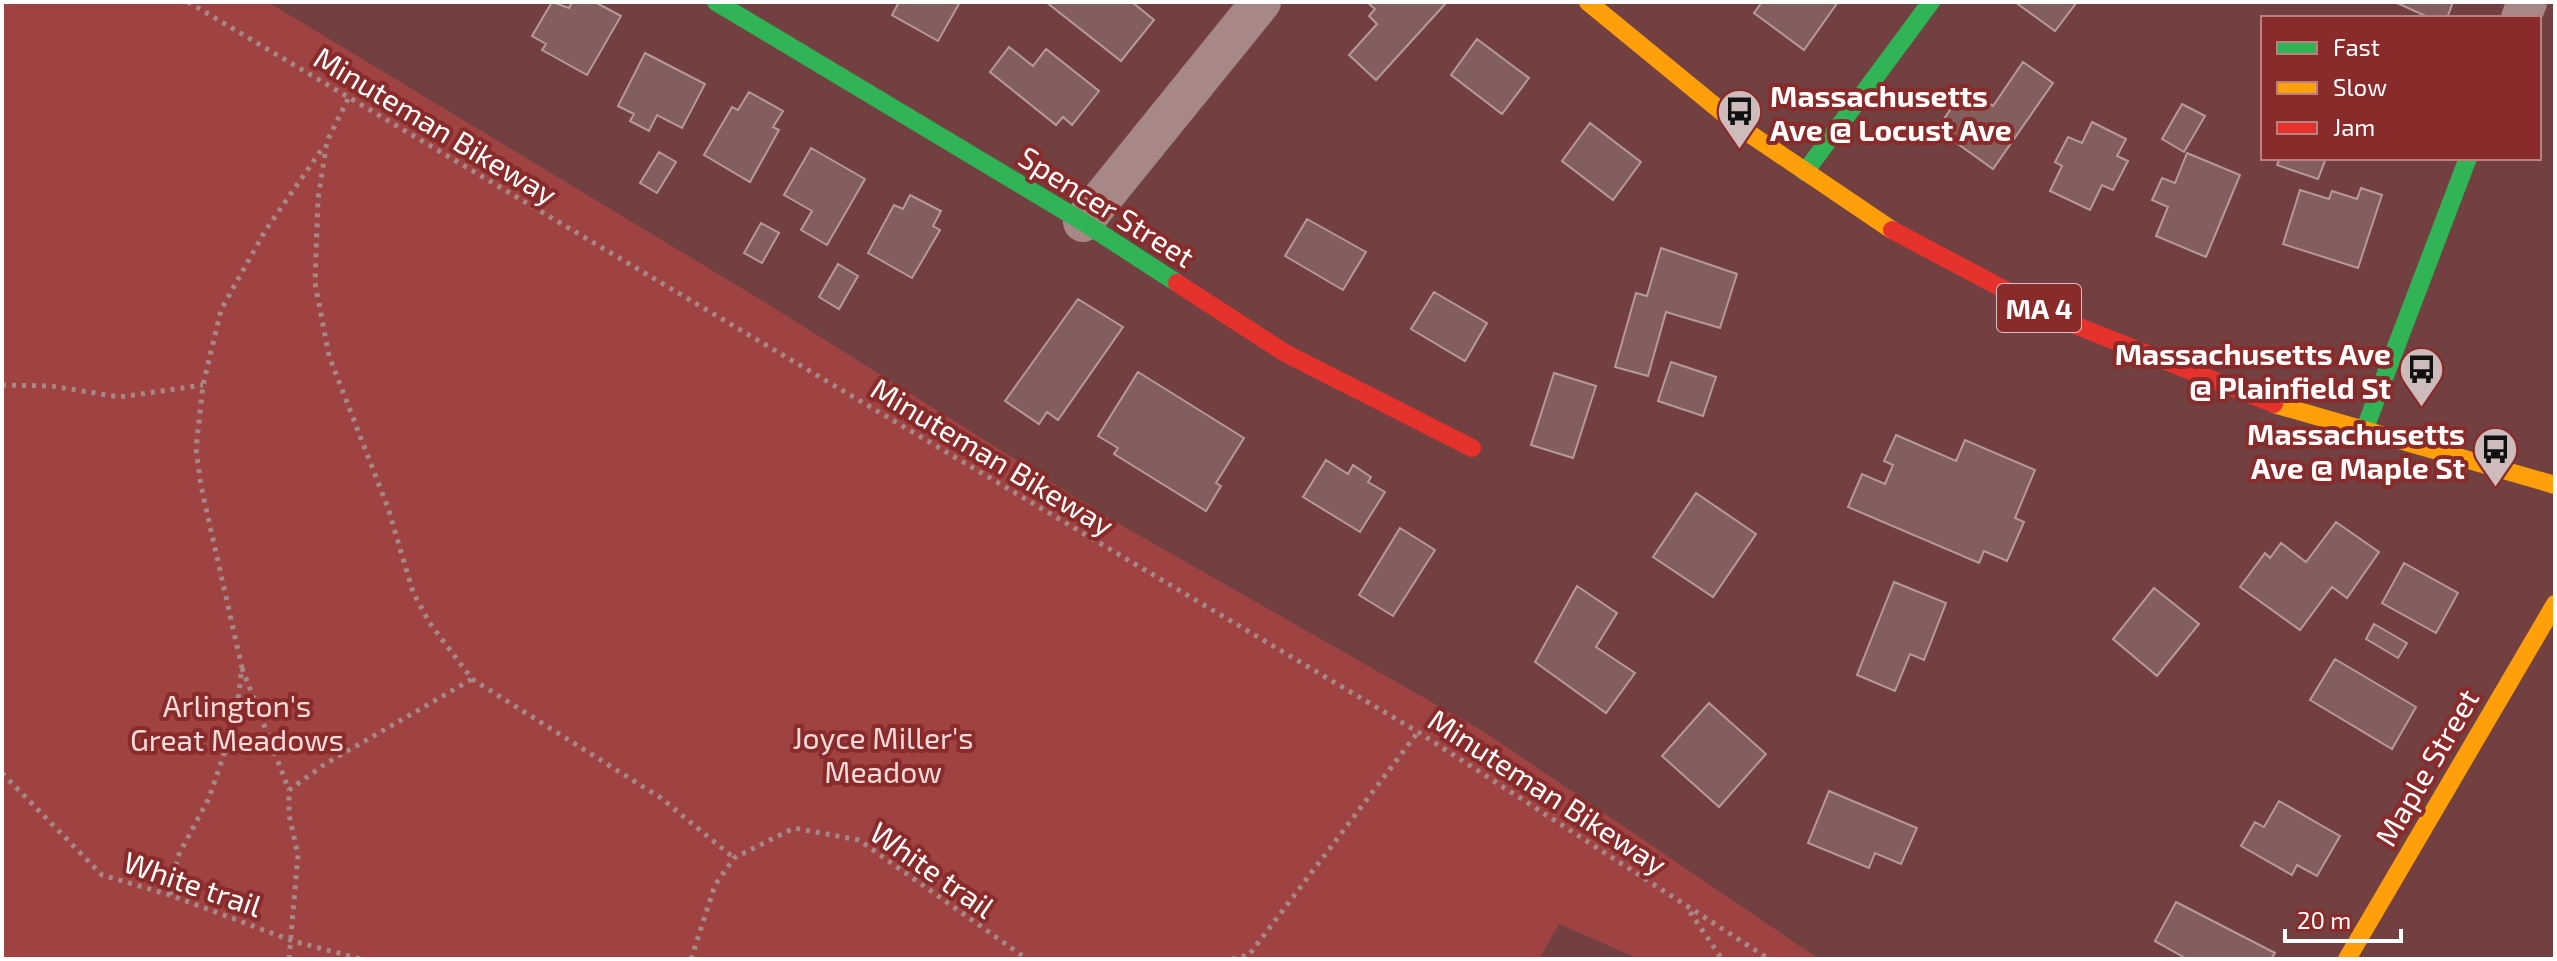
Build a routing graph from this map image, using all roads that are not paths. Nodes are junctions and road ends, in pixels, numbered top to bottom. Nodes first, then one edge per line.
1 (716, 2) edge
2 (1261, 2) edge
3 (1588, 2) edge
4 (1931, 2) edge
5 (2467, 160) edge
6 (1805, 172) junction
7 (1083, 222) junction
8 (2364, 431) junction
9 (1472, 448) dead end
10 (2555, 485) edge
11 (2555, 604) edge
12 (2347, 959) edge

1 - 7 main road, Spencer Street
2 - 7 street
3 - 6 main road, MA 4
4 - 6 main road
5 - 8 main road
6 - 8 main road, MA 4
7 - 9 main road, Spencer Street
8 - 10 main road, MA 4
11 - 12 main road, Maple Street

